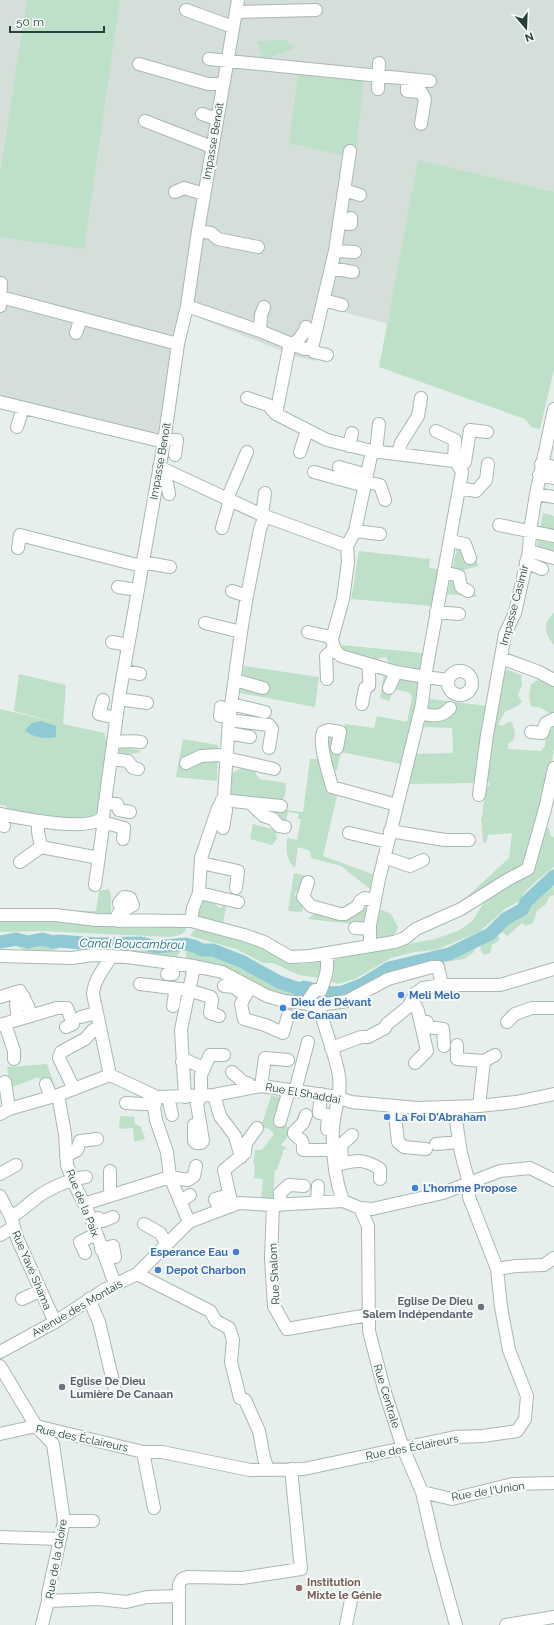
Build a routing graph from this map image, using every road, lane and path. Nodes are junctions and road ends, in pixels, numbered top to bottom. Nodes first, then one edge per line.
1 (237, 6) edge
2 (186, 10) dead end
3 (316, 10) dead end
4 (233, 27) junction
5 (209, 60) dead end
6 (227, 62) junction
7 (379, 63) dead end
8 (139, 64) dead end
9 (379, 76) junction
10 (407, 79) junction
11 (430, 81) dead end
12 (223, 84) junction
13 (378, 89) dead end
14 (202, 114) dead end
15 (217, 119) junction
16 (145, 121) dead end
17 (420, 124) dead end
18 (212, 147) junction
19 (349, 157) dead end
20 (344, 190) junction
21 (175, 192) dead end
22 (204, 194) junction
23 (360, 194) dead end
24 (351, 218) dead end
25 (339, 223) junction
26 (198, 230) junction
27 (258, 248) dead end
28 (335, 251) junction
29 (355, 252) dead end
30 (332, 268) junction
31 (354, 272) dead end
32 (2, 283) dead end
33 (0, 297) edge
34 (324, 300) junction
35 (342, 305) dead end
36 (0, 306) edge
37 (187, 306) junction
38 (264, 307) dead end
39 (81, 318) junction
40 (306, 327) dead end
41 (260, 331) junction
42 (76, 333) dead end
43 (178, 344) junction
44 (292, 344) junction
45 (312, 348) junction
46 (327, 355) dead end
47 (247, 398) dead end
48 (421, 398) dead end
49 (0, 402) edge
50 (28, 405) junction
51 (554, 409) edge
52 (276, 414) junction
53 (379, 424) dead end
54 (17, 427) dead end
55 (307, 430) junction
56 (436, 431) dead end
57 (487, 432) dead end
58 (352, 433) dead end
59 (164, 440) junction
60 (349, 446) junction
61 (247, 452) dead end
62 (300, 452) dead end
63 (374, 452) junction
64 (398, 454) junction
65 (175, 455) dead end
66 (457, 464) junction
67 (488, 464) dead end
68 (159, 467) junction
69 (339, 467) dead end
70 (554, 467) edge
71 (540, 469) junction
72 (314, 472) dead end
73 (554, 478) edge
74 (157, 480) junction
75 (366, 481) junction
76 (459, 488) junction
77 (265, 493) dead end
78 (169, 494) dead end
79 (536, 494) junction
80 (554, 497) edge
81 (228, 499) junction
82 (385, 500) dead end
83 (263, 516) junction
84 (499, 525) dead end
85 (222, 528) dead end
86 (355, 531) junction
87 (530, 531) junction
88 (380, 534) dead end
89 (554, 536) edge
90 (450, 541) junction
91 (347, 546) junction
92 (18, 548) dead end
93 (528, 556) junction
94 (470, 558) dead end
95 (554, 558) edge
96 (142, 564) junction
97 (170, 567) dead end
98 (542, 570) dead end
99 (444, 572) junction
100 (118, 587) dead end
101 (137, 590) junction
102 (232, 591) dead end
103 (468, 591) dead end
104 (247, 596) junction
105 (436, 612) junction
106 (459, 614) dead end
107 (206, 623) dead end
108 (241, 632) junction
109 (308, 632) dead end
110 (112, 642) dead end
111 (333, 644) junction
112 (128, 645) junction
113 (500, 658) junction
114 (369, 664) junction
115 (124, 671) junction
116 (396, 672) junction
117 (140, 674) dead end
118 (425, 677) junction
119 (327, 679) dead end
120 (235, 680) junction
121 (448, 680) dead end
122 (554, 680) edge
123 (263, 688) dead end
124 (389, 688) dead end
125 (119, 699) junction
126 (103, 700) dead end
127 (147, 703) dead end
128 (362, 704) dead end
129 (226, 705) junction
130 (450, 708) dead end
131 (264, 712) dead end
132 (420, 713) junction
133 (116, 718) junction
134 (229, 719) junction
135 (554, 719) edge
136 (531, 732) dead end
137 (228, 733) junction
138 (250, 737) dead end
139 (113, 742) junction
140 (141, 742) dead end
141 (269, 748) dead end
142 (337, 748) dead end
143 (226, 758) junction
144 (111, 759) junction
145 (186, 763) dead end
146 (554, 768) edge
147 (138, 769) dead end
148 (274, 769) dead end
149 (479, 795) dead end
150 (105, 803) junction
151 (220, 804) junction
152 (251, 804) junction
153 (397, 805) junction
154 (281, 806) dead end
155 (130, 812) dead end
156 (0, 814) edge
157 (38, 821) junction
158 (99, 821) junction
159 (285, 827) dead end
160 (223, 828) dead end
161 (349, 833) dead end
162 (389, 836) junction
163 (123, 839) dead end
164 (469, 840) dead end
165 (41, 847) junction
166 (384, 857) junction
167 (99, 858) junction
168 (423, 860) dead end
169 (20, 862) dead end
170 (201, 863) junction
171 (308, 882) dead end
172 (95, 885) dead end
173 (236, 888) dead end
174 (199, 894) junction
175 (375, 901) junction
176 (238, 902) dead end
177 (0, 914) edge
178 (191, 921) junction
179 (355, 928) dead end
180 (370, 929) junction
181 (370, 946) junction
182 (326, 953) junction
183 (0, 956) edge
184 (112, 956) junction
185 (194, 966) junction
186 (554, 969) edge
187 (140, 984) dead end
188 (442, 985) junction
189 (224, 986) dead end
190 (248, 986) junction
191 (178, 996) junction
192 (0, 997) edge
193 (24, 997) junction
194 (412, 999) junction
195 (313, 1004) junction
196 (554, 1008) edge
197 (17, 1013) dead end
198 (96, 1013) junction
199 (31, 1016) junction
200 (219, 1016) dead end
201 (288, 1016) dead end
202 (81, 1017) dead end
203 (507, 1022) dead end
204 (421, 1023) junction
205 (2, 1025) edge
206 (66, 1027) dead end
207 (99, 1027) junction
208 (308, 1042) dead end
209 (457, 1045) dead end
210 (444, 1046) dead end
211 (331, 1048) junction
212 (224, 1055) dead end
213 (495, 1055) dead end
214 (14, 1059) dead end
215 (288, 1060) dead end
216 (484, 1061) junction
217 (182, 1062) junction
218 (415, 1063) dead end
219 (199, 1066) dead end
220 (232, 1072) dead end
221 (110, 1075) junction
222 (5, 1082) dead end
223 (253, 1083) junction
224 (46, 1084) dead end
225 (74, 1089) junction
226 (321, 1094) junction
227 (554, 1094) edge
228 (214, 1095) junction
229 (287, 1095) junction
230 (54, 1096) junction
231 (185, 1096) junction
232 (201, 1096) junction
233 (338, 1097) junction
234 (160, 1099) junction
235 (126, 1103) dead end
236 (479, 1106) junction
237 (394, 1107) junction
238 (454, 1108) junction
239 (5, 1111) edge
240 (172, 1115) dead end
241 (306, 1115) dead end
242 (280, 1121) dead end
243 (194, 1125) dead end
244 (257, 1128) dead end
245 (352, 1135) dead end
246 (97, 1139) dead end
247 (459, 1142) junction
248 (373, 1154) dead end
249 (66, 1156) junction
250 (242, 1156) junction
251 (332, 1156) junction
252 (357, 1161) junction
253 (16, 1165) dead end
254 (196, 1166) dead end
255 (110, 1171) dead end
256 (0, 1174) edge
257 (86, 1177) dead end
258 (170, 1177) junction
259 (380, 1179) dead end
260 (554, 1180) edge
261 (73, 1181) junction
262 (469, 1182) junction
263 (304, 1186) dead end
264 (318, 1186) dead end
265 (113, 1195) junction
266 (190, 1195) dead end
267 (0, 1196) edge
268 (222, 1197) dead end
269 (343, 1201) junction
270 (180, 1202) junction
271 (318, 1202) junction
272 (84, 1204) junction
273 (276, 1205) junction
274 (232, 1206) junction
275 (360, 1208) junction
276 (220, 1210) junction
277 (113, 1217) dead end
278 (92, 1221) junction
279 (12, 1222) junction
280 (189, 1222) junction
281 (144, 1224) dead end
282 (96, 1234) junction
283 (0, 1235) edge
284 (166, 1243) junction
285 (101, 1249) junction
286 (85, 1253) dead end
287 (115, 1257) dead end
288 (554, 1258) edge
289 (497, 1268) junction
290 (137, 1274) junction
291 (115, 1284) junction
292 (40, 1291) junction
293 (22, 1299) dead end
294 (89, 1299) junction
295 (368, 1314) junction
296 (55, 1322) junction
297 (0, 1352) edge
298 (0, 1366) edge
299 (115, 1390) dead end
300 (36, 1426) junction
301 (0, 1434) edge
302 (403, 1448) junction
303 (143, 1452) junction
304 (291, 1469) junction
305 (268, 1470) junction
306 (554, 1483) edge
307 (422, 1492) junction
308 (154, 1508) dead end
309 (64, 1521) junction
310 (93, 1521) dead end
311 (0, 1537) edge
312 (60, 1539) junction
313 (178, 1596) junction
314 (350, 1600) dead end
315 (48, 1602) junction
316 (554, 1617) edge
317 (42, 1625) edge
318 (178, 1625) edge
319 (346, 1625) edge
320 (455, 1625) edge
321 (506, 1625) edge

1 - 3 street
1 - 4 street, Impasse Benoît
2 - 4 street
4 - 6 street, Impasse Benoît
5 - 6 street
6 - 9 street
6 - 12 street, Impasse Benoît
7 - 9 street
8 - 12 street
9 - 10 street
9 - 13 street
10 - 11 street
10 - 17 street
12 - 15 street, Impasse Benoît
14 - 15 street
15 - 18 street, Impasse Benoît
16 - 18 street
18 - 22 street, Impasse Benoît
19 - 20 street
20 - 23 street
20 - 25 street
21 - 22 street
22 - 26 street, Impasse Benoît
24 - 25 street
25 - 28 street
26 - 27 street
26 - 37 street, Impasse Benoît
28 - 29 street
28 - 30 street
30 - 31 street
30 - 34 street
32 - 33 street
33 - 36 street
33 - 39 street
34 - 35 street
34 - 45 street
37 - 41 street
37 - 43 street, Impasse Benoît
38 - 41 street
39 - 42 street
39 - 43 street
40 - 44 street
41 - 44 street
43 - 59 street, Impasse Benoît
44 - 45 street
44 - 52 street
45 - 46 street
47 - 52 street
48 - 64 street
49 - 50 street
50 - 54 street
50 - 59 street
51 - 71 street, Impasse Casimir
52 - 55 street
53 - 63 street
55 - 60 street
55 - 62 street
56 - 66 street
57 - 66 street
58 - 60 street
59 - 65 street
59 - 68 street, Impasse Benoît
60 - 63 street
61 - 81 street
63 - 64 street
63 - 75 street
64 - 66 street
66 - 76 street
67 - 76 street
68 - 74 street, Impasse Benoît
68 - 81 street
69 - 75 street
70 - 71 street
71 - 73 street
71 - 79 street, Impasse Casimir
72 - 75 street
74 - 78 street
74 - 96 street, Impasse Benoît
75 - 82 street
75 - 86 street
76 - 90 street
77 - 83 street
79 - 80 street
79 - 87 street, Impasse Casimir
81 - 83 street
81 - 85 street
83 - 91 street
83 - 104 street
84 - 87 street
86 - 88 street
86 - 91 street
87 - 89 street
87 - 93 street, Impasse Casimir
90 - 94 street
90 - 99 street
91 - 111 street
92 - 96 street
93 - 95 street
93 - 98 street
93 - 113 street, Impasse Casimir
96 - 97 street
96 - 101 street, Impasse Benoît
99 - 103 street
99 - 105 street
100 - 101 street
101 - 112 street, Impasse Benoît
102 - 104 street
104 - 108 street
105 - 106 street
105 - 118 street
107 - 108 street
108 - 120 street
109 - 111 street
110 - 112 street
111 - 114 street
111 - 119 street
112 - 115 street, Impasse Benoît
113 - 122 street
113 - 149 street, Impasse Casimir
114 - 116 street
114 - 128 street
115 - 117 street
115 - 125 street, Impasse Benoît
116 - 118 street
116 - 124 street
118 - 121 street
118 - 132 street
120 - 123 street
120 - 129 street
125 - 127 street
125 - 133 street, Impasse Benoît
126 - 133 street
129 - 131 street
129 - 134 street
130 - 132 street
132 - 153 street
133 - 139 street, Impasse Benoît
134 - 137 street
134 - 141 street
135 - 136 street
137 - 138 street
137 - 143 street
139 - 140 street
139 - 144 street, Impasse Benoît
142 - 153 street
143 - 145 street
143 - 148 street
143 - 151 street
144 - 147 street
144 - 150 street, Impasse Benoît
146 - 181 street
150 - 155 street
150 - 158 street, Impasse Benoît
151 - 152 street
151 - 160 street
151 - 170 street
152 - 154 street
152 - 159 street
153 - 162 street
156 - 157 street
157 - 158 street
157 - 165 street
158 - 163 street
158 - 167 street
161 - 162 street
162 - 164 street
162 - 166 street
165 - 167 street
165 - 169 street
166 - 168 street
166 - 175 street
167 - 172 street
170 - 173 street
170 - 174 street
171 - 175 street
174 - 176 street
174 - 178 street
175 - 180 street
177 - 178 street
178 - 182 street
179 - 180 street
180 - 181 street
181 - 182 street
182 - 195 street
183 - 184 street
184 - 185 street
184 - 198 street
185 - 190 street
185 - 191 street
186 - 188 street
187 - 191 street
188 - 194 street
188 - 195 street
189 - 190 street
190 - 195 street
190 - 201 street
191 - 200 street
191 - 217 street
192 - 193 street
193 - 197 street
193 - 199 street
194 - 204 street
194 - 211 street
195 - 211 street
196 - 203 street
198 - 202 street
198 - 207 street
199 - 205 street
199 - 206 street
204 - 210 street
204 - 218 street
205 - 214 street
207 - 221 street
207 - 225 street
208 - 229 street
209 - 216 street
211 - 233 street
212 - 232 street
213 - 216 street
215 - 223 street
216 - 236 street
217 - 219 street
217 - 231 street
220 - 223 street
221 - 225 street
221 - 234 street, Rue El Shaddaï
222 - 239 street
223 - 228 street, Rue El Shaddaï
223 - 229 street, Rue El Shaddaï
224 - 230 street, Rue de la Paix
225 - 230 street
226 - 229 street, Rue El Shaddaï
226 - 233 street, Rue El Shaddaï
226 - 251 street
227 - 236 street, Rue El Shaddaï
228 - 232 street, Rue El Shaddaï
228 - 250 street
229 - 242 street
230 - 239 street
230 - 249 street, Rue de la Paix
231 - 232 street, Rue El Shaddaï
231 - 234 street, Rue El Shaddaï
232 - 243 street
233 - 237 street, Rue El Shaddaï
233 - 251 street
234 - 235 street
234 - 240 street
234 - 258 street
236 - 238 street, Rue El Shaddaï
237 - 238 street, Rue El Shaddaï
237 - 247 street
238 - 247 street, Rue des Éclaireurs
241 - 251 street
244 - 250 street
245 - 251 street
246 - 249 street
247 - 262 street, Rue des Éclaireurs
248 - 252 street
249 - 261 street, Rue de la Paix
250 - 274 street
251 - 252 street
251 - 269 street
252 - 259 street
253 - 256 street
254 - 258 street
255 - 265 street
257 - 261 street
258 - 265 street
258 - 270 street
260 - 262 street, Avenue des Montais
261 - 272 street, Rue de la Paix
261 - 279 street
262 - 275 street, Avenue des Montais
262 - 289 street, Rue des Éclaireurs
263 - 273 street
264 - 271 street
265 - 272 street
266 - 270 street
267 - 279 street, Rue Yavé Shama
268 - 276 street
269 - 271 street, Avenue des Montais
269 - 275 street, Avenue des Montais
270 - 280 street
271 - 273 street, Avenue des Montais
272 - 278 street, Rue de la Paix
273 - 274 street, Avenue des Montais
273 - 295 street, Rue Shalom
274 - 276 street, Avenue des Montais
275 - 295 street, Rue Centrale
276 - 280 street, Avenue des Montais
277 - 278 street
278 - 282 street, Rue de la Paix
279 - 283 street
279 - 292 street, Rue Yavé Shama
280 - 284 street, Avenue des Montais
281 - 284 street
282 - 285 street, Rue de la Paix
282 - 286 street
284 - 290 street, Avenue des Montais
285 - 287 street
285 - 291 street, Rue de la Paix
288 - 289 street
289 - 302 street, Rue des Éclaireurs
290 - 291 street, Avenue des Montais
290 - 305 street
291 - 294 street, Avenue des Montais
292 - 293 street
292 - 296 street, Rue Yavé Shama
294 - 296 street, Avenue des Montais
294 - 299 street
295 - 302 street, Rue Centrale
296 - 297 street, Avenue des Montais
298 - 300 street, Rue de la Gloire
300 - 301 street, Rue des Éclaireurs
300 - 303 street, Rue des Éclaireurs
300 - 309 street, Rue de la Gloire
302 - 304 street, Rue des Éclaireurs
302 - 307 street, Rue Centrale
303 - 305 street, Rue des Éclaireurs
303 - 308 street
304 - 305 street, Rue des Éclaireurs
304 - 313 street
306 - 307 street, Rue de l'Union
307 - 320 street, Rue Centrale
309 - 310 street
309 - 312 street, Rue de la Gloire
311 - 312 street
312 - 315 street, Rue de la Gloire
313 - 315 street
313 - 318 street
314 - 319 street
315 - 317 street, Rue de la Gloire
316 - 321 street

